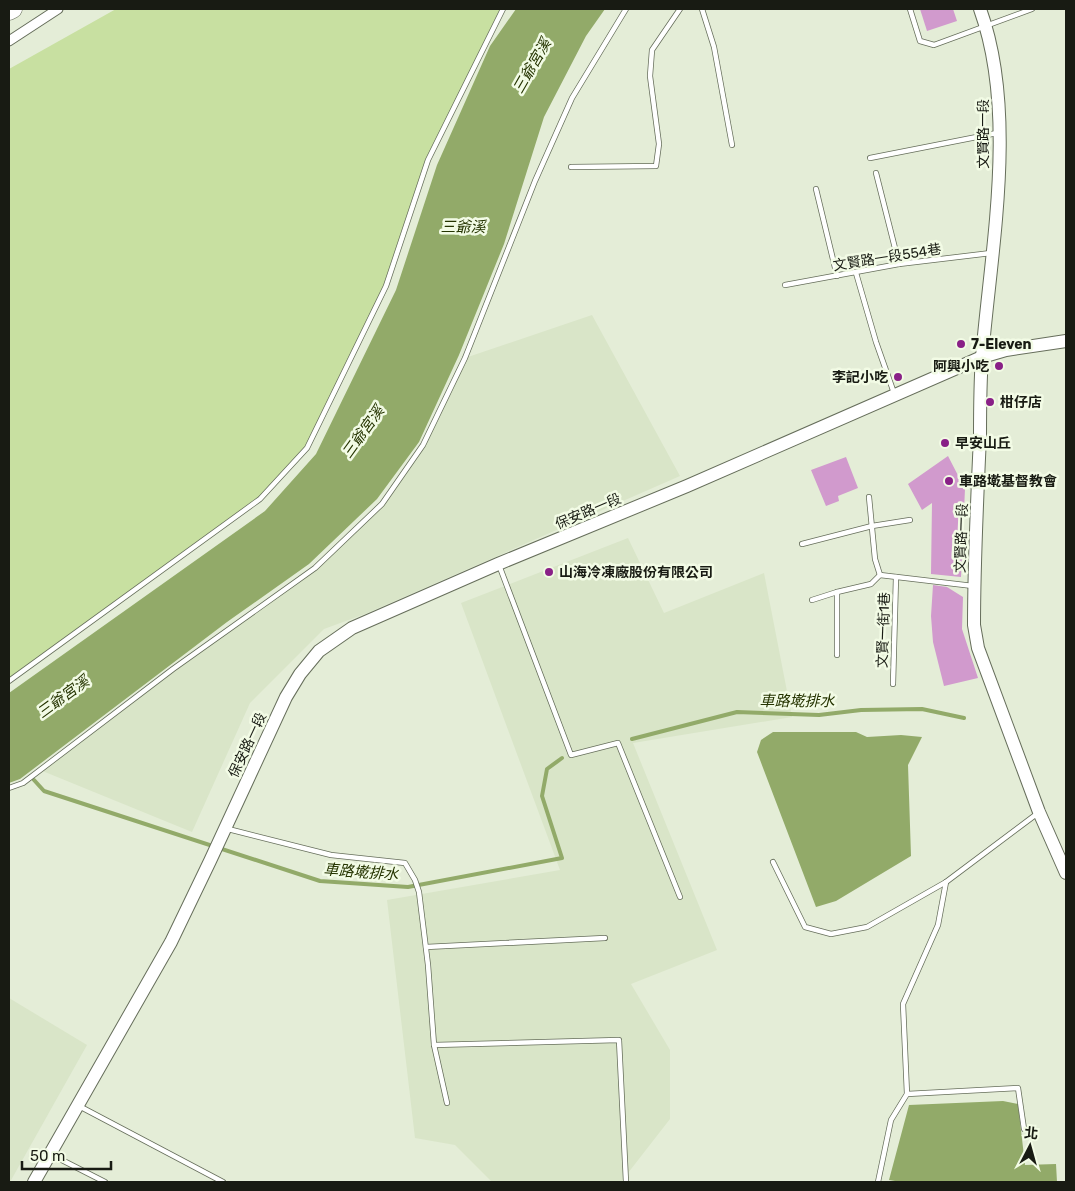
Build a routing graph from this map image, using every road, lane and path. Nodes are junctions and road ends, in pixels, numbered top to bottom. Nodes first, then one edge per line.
1 (13, 9) edge
2 (58, 9) edge
3 (503, 9) edge
4 (626, 9) edge
5 (680, 9) edge
6 (702, 9) edge
7 (910, 9) edge
8 (980, 9) edge
9 (1032, 9) edge
10 (9, 11) edge
11 (986, 26) junction
12 (9, 41) edge
13 (998, 133) junction
14 (732, 145) dead end
15 (870, 158) dead end
16 (571, 167) dead end
17 (876, 173) dead end
18 (816, 189) dead end
19 (992, 253) junction
20 (899, 264) junction
21 (856, 273) junction
22 (837, 276) junction
23 (785, 285) dead end
24 (1066, 340) edge
25 (982, 357) junction
26 (895, 395) junction
27 (869, 497) dead end
28 (910, 520) dead end
29 (872, 526) junction
30 (802, 544) dead end
31 (498, 564) junction
32 (880, 575) junction
33 (896, 577) junction
34 (974, 586) junction
35 (837, 592) junction
36 (812, 600) dead end
37 (837, 655) dead end
38 (9, 681) edge
39 (893, 684) dead end
40 (9, 788) edge
41 (1039, 812) junction
42 (225, 831) junction
43 (774, 862) dead end
44 (1066, 873) edge
45 (946, 882) junction
46 (680, 897) dead end
47 (605, 938) dead end
48 (426, 947) junction
49 (434, 1045) junction
50 (907, 1094) junction
51 (447, 1103) dead end
52 (78, 1105) junction
53 (1024, 1130) dead end
54 (50, 1154) junction
55 (34, 1182) edge
56 (105, 1182) edge
57 (223, 1182) edge
58 (626, 1182) edge
59 (878, 1182) edge

1 - 10 highway
2 - 12 street
3 - 38 lane
4 - 40 lane
5 - 16 lane
6 - 14 lane
7 - 11 lane
8 - 11 street, 文賢路一段
9 - 11 lane
11 - 13 street, 文賢路一段
13 - 15 lane
13 - 19 street, 文賢路一段
17 - 20 lane
18 - 22 lane
19 - 20 lane, 文賢路一段554巷
19 - 25 street, 文賢路一段
20 - 21 lane, 文賢路一段554巷
21 - 22 lane, 文賢路一段554巷
21 - 26 lane
22 - 23 lane, 文賢路一段554巷
24 - 25 street, 保安路一段
25 - 26 street, 保安路一段
25 - 34 street, 文賢路一段
26 - 31 street, 保安路一段
27 - 29 lane
28 - 29 lane
29 - 30 lane
29 - 32 lane
31 - 42 street, 保安路一段
31 - 46 lane
32 - 33 lane
32 - 35 lane
33 - 34 lane
33 - 39 lane, 文賢一街1巷
34 - 41 street, 文賢路一段
35 - 36 lane
35 - 37 lane
41 - 44 street, 文賢路一段
41 - 45 lane
42 - 48 lane
42 - 52 street, 保安路一段
43 - 45 lane
45 - 50 lane
47 - 48 lane
48 - 49 lane
49 - 51 lane
49 - 58 lane
50 - 53 lane
50 - 59 lane
52 - 54 street
52 - 57 lane
54 - 55 street
54 - 56 lane

